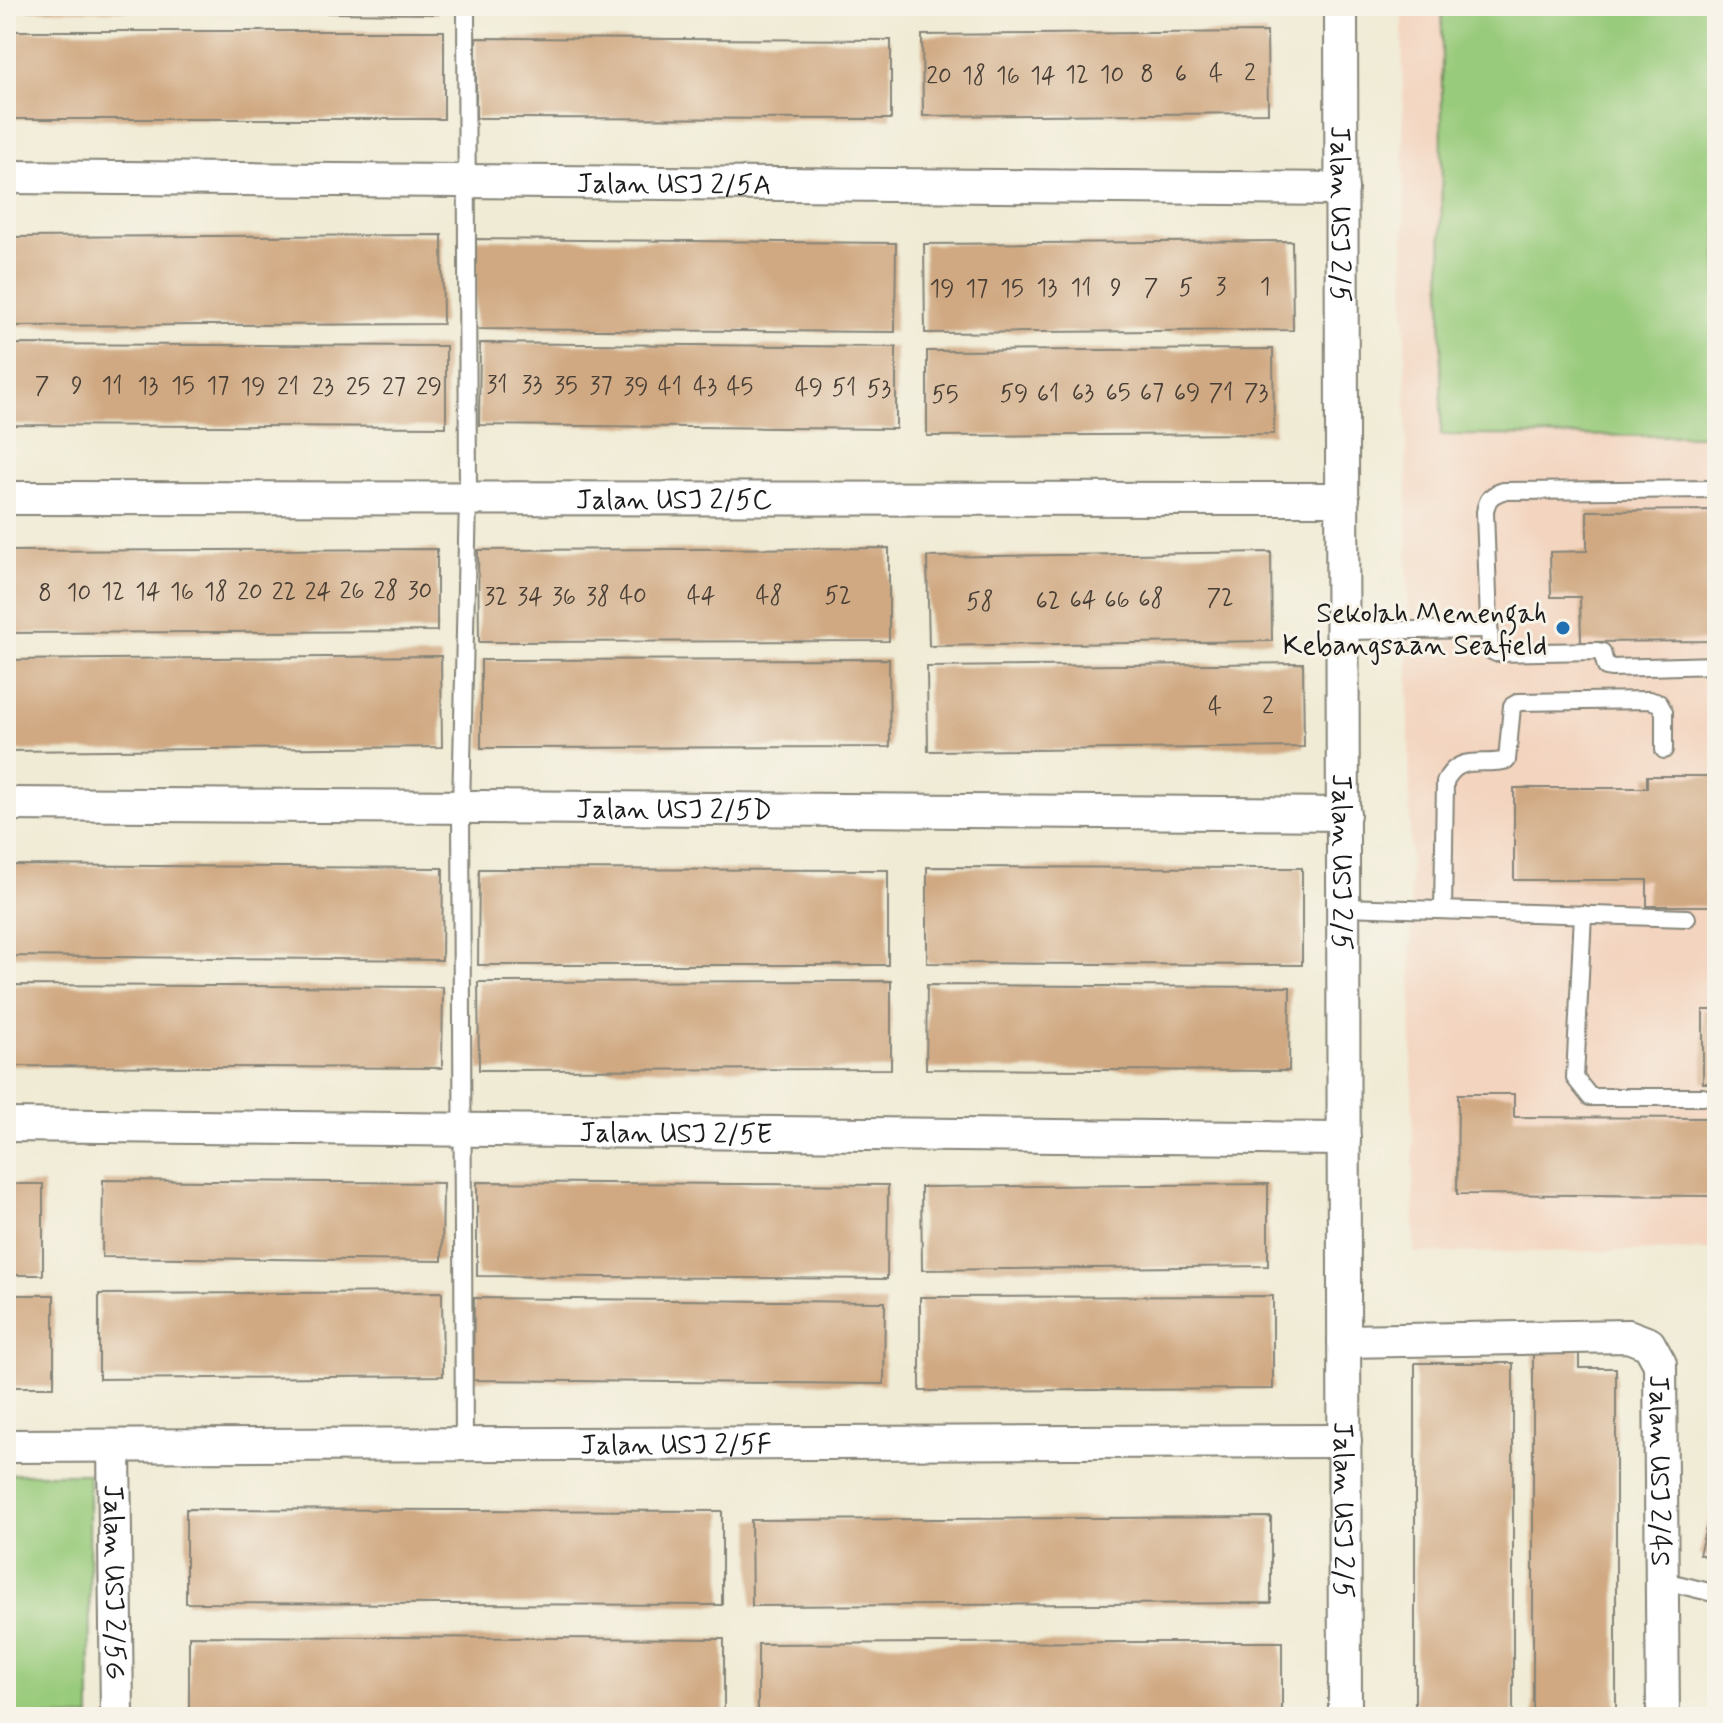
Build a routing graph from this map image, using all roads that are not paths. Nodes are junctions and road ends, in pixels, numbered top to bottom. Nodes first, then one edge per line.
1 (466, 6) edge
2 (1341, 6) edge
3 (6, 177) edge
4 (466, 183) junction
5 (1342, 189) junction
6 (1717, 489) edge
7 (6, 498) edge
8 (468, 498) junction
9 (1343, 499) junction
10 (1488, 629) junction
11 (1343, 631) junction
12 (1717, 665) edge
13 (1664, 750) dead end
14 (6, 804) edge
15 (461, 808) junction
16 (1344, 814) junction
17 (1344, 907) junction
18 (1443, 910) junction
19 (1583, 914) junction
20 (1687, 918) dead end
21 (1703, 1097) dead end
22 (6, 1125) edge
23 (462, 1130) junction
24 (1344, 1139) junction
25 (1344, 1341) junction
26 (1345, 1441) junction
27 (464, 1444) junction
28 (6, 1446) edge
29 (114, 1446) junction
30 (1661, 1580) junction
31 (1717, 1594) edge
32 (117, 1717) edge
33 (1345, 1717) edge
34 (1663, 1717) edge

1 - 4 lane
2 - 5 street, Jalan USJ 2/5
3 - 4 street, Jalan USJ 2/5A
4 - 5 street, Jalan USJ 2/5A
4 - 8 lane
5 - 9 street, Jalan USJ 2/5
6 - 10 lane
7 - 8 street, Jalan USJ 2/5C
8 - 9 street, Jalan USJ 2/5C
8 - 15 lane
9 - 11 street, Jalan USJ 2/5
10 - 11 lane
10 - 12 lane
11 - 16 street, Jalan USJ 2/5
13 - 18 lane
14 - 15 street, Jalan USJ 2/5D
15 - 16 street, Jalan USJ 2/5D
15 - 23 lane
16 - 17 street, Jalan USJ 2/5
17 - 18 lane
17 - 24 street, Jalan USJ 2/5
18 - 19 lane
19 - 20 lane
19 - 21 lane
22 - 23 street, Jalan USJ 2/5E
23 - 24 street, Jalan USJ 2/5E
23 - 27 lane
24 - 25 street, Jalan USJ 2/5
25 - 26 street, Jalan USJ 2/5
25 - 30 street, Jalan USJ 2/4S
26 - 27 street, Jalan USJ 2/5F
26 - 33 street, Jalan USJ 2/5
27 - 29 street, Jalan USJ 2/5F
28 - 29 street, Jalan USJ 2/5F
29 - 32 street, Jalan USJ 2/5G
30 - 31 lane
30 - 34 street, Jalan USJ 2/4S

